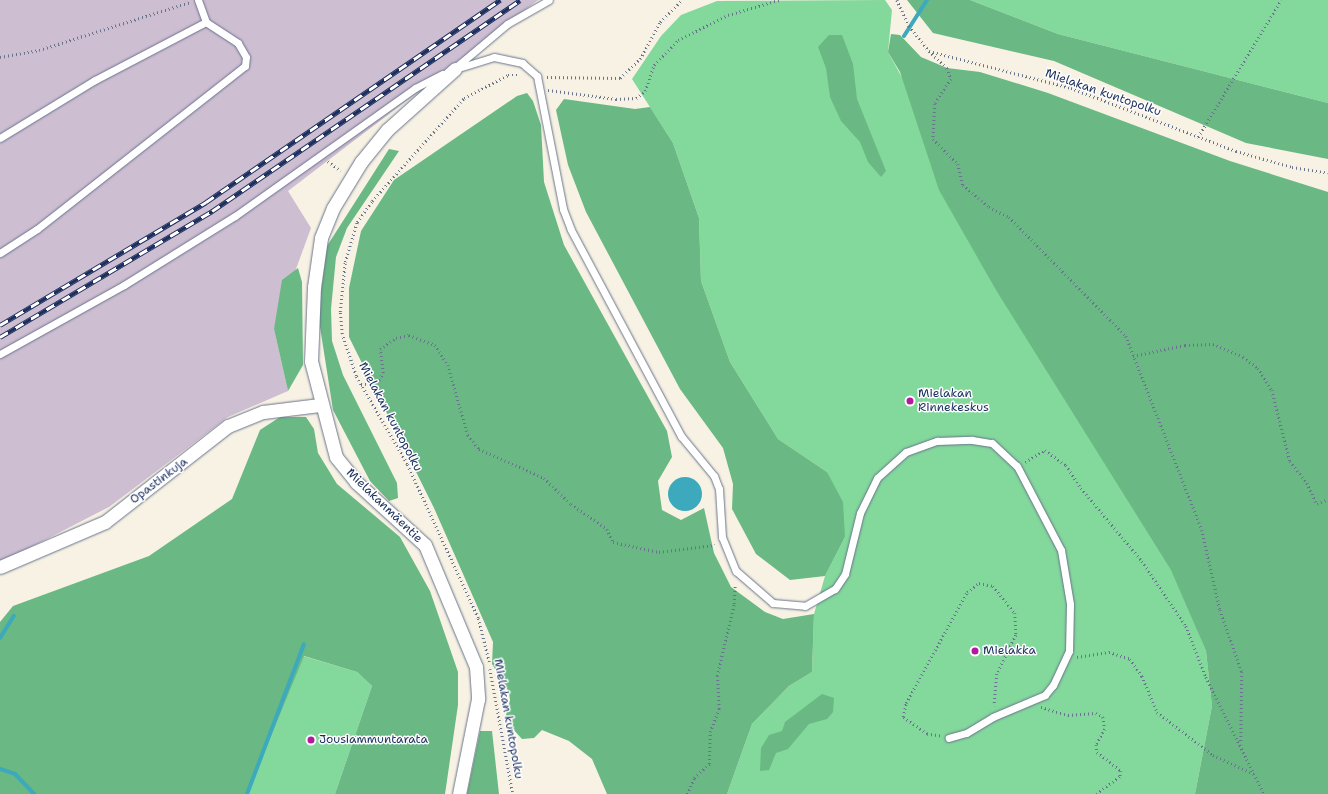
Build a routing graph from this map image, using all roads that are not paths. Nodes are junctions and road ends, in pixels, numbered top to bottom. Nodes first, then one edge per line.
1 (197, 0) edge
2 (549, 0) edge
3 (206, 22) junction
4 (455, 69) junction
5 (0, 138) edge
6 (0, 253) edge
7 (0, 354) edge
8 (320, 405) junction
9 (0, 567) edge
10 (949, 738) road end
11 (459, 794) edge

1 - 3 lane
2 - 4 lane
3 - 5 lane
3 - 6 lane
4 - 7 lane
4 - 8 street, Mielakanmäentie
4 - 10 lane
8 - 9 street, Opastinkuja
8 - 11 street, Mielakanmäentie

